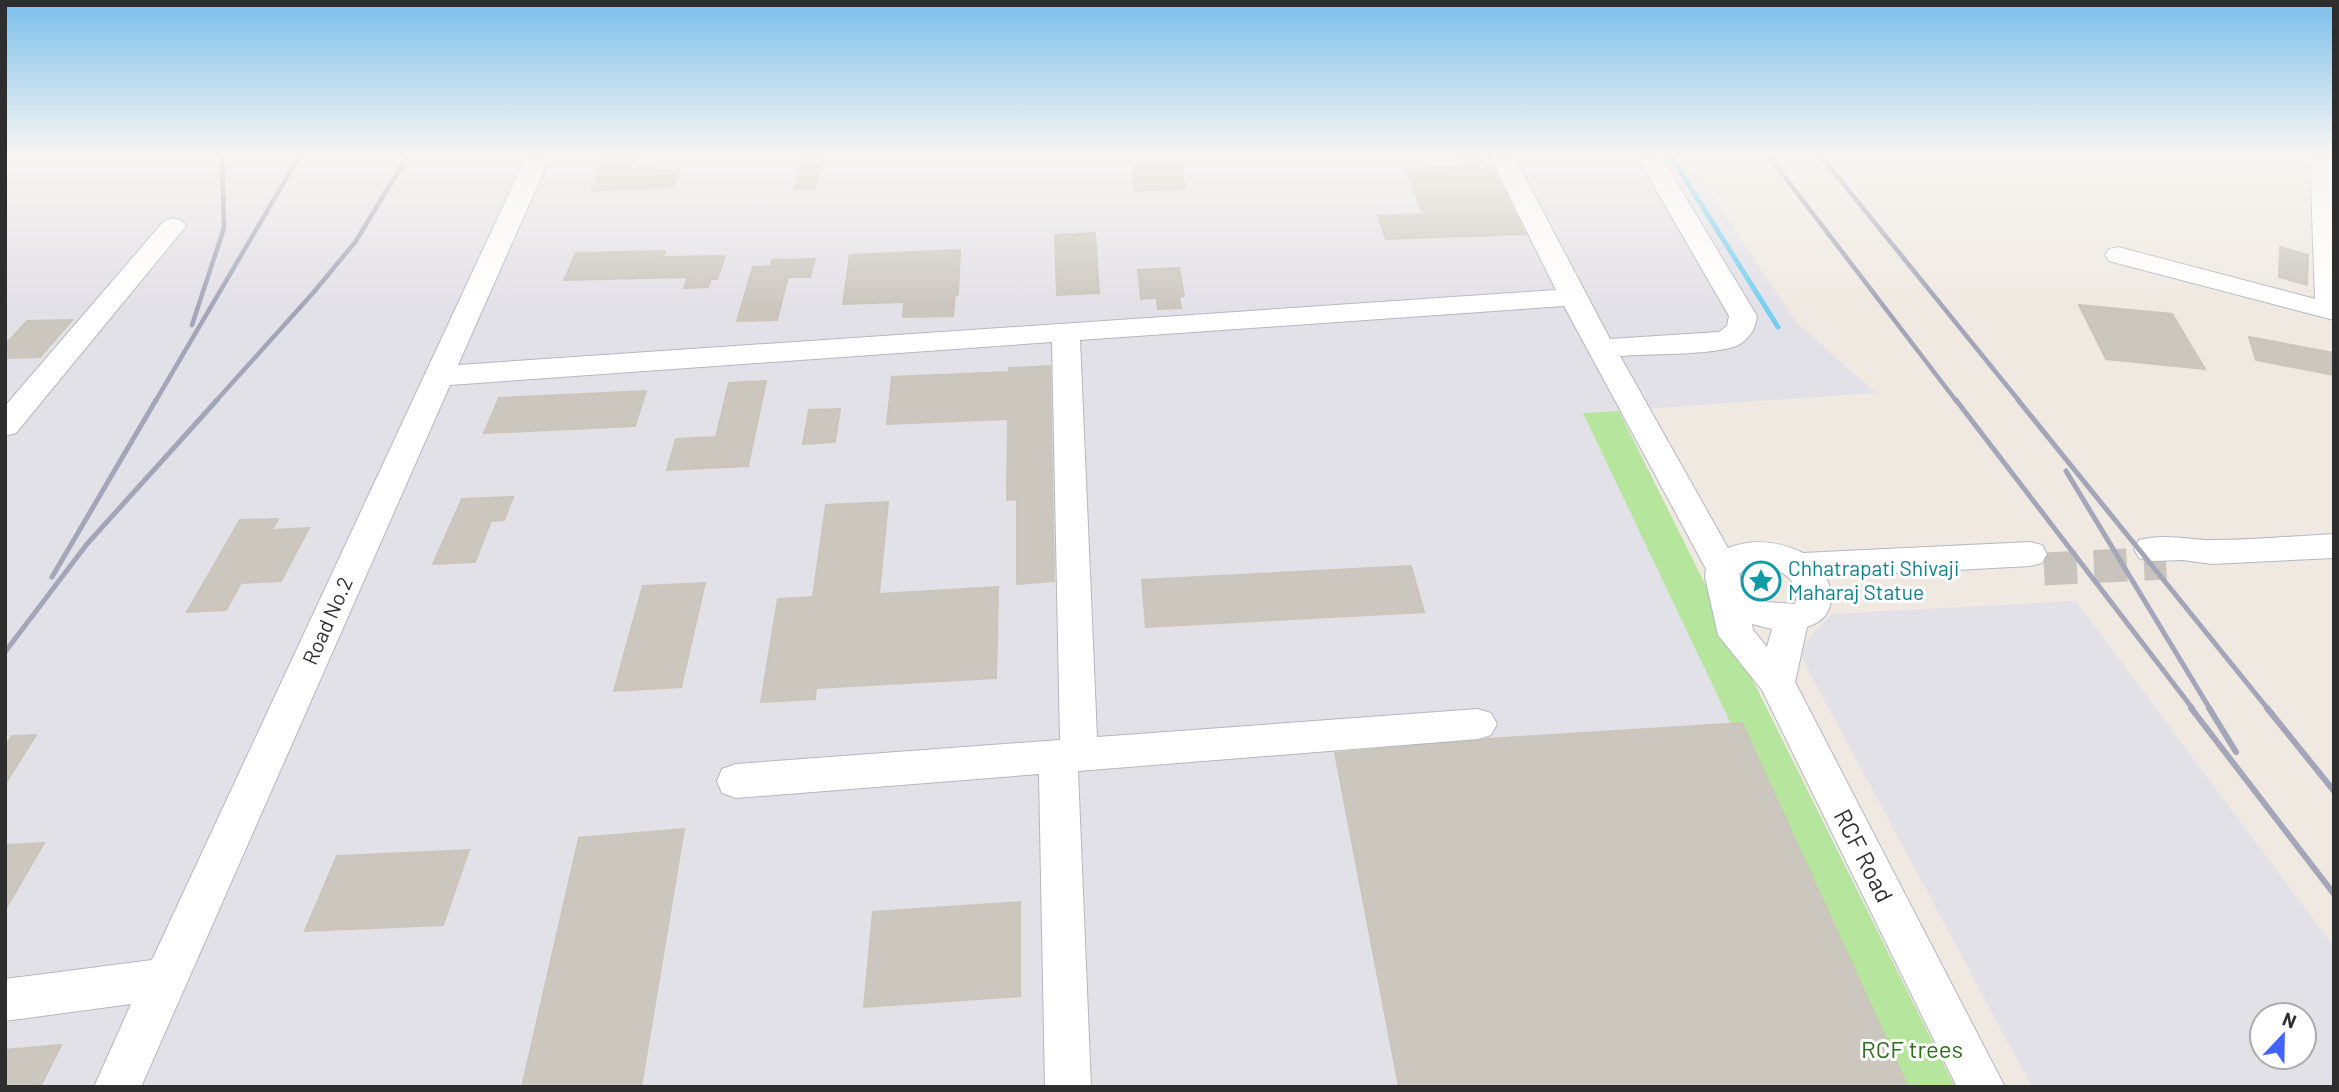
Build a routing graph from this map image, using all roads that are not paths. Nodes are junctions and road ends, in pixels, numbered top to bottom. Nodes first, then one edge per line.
1 (516, 206) edge
2 (1527, 206) edge
3 (1678, 206) edge
4 (2325, 206) edge
5 (173, 226) dead end
6 (2118, 255) dead end
7 (1573, 297) junction
8 (2331, 311) edge
9 (1066, 332) junction
10 (1602, 348) junction
11 (439, 376) junction
12 (5, 426) edge
13 (1694, 516) junction
14 (2334, 546) edge
15 (1758, 552) junction
16 (2158, 556) tunnel mouth
17 (2037, 562) tunnel mouth
18 (1804, 574) junction
19 (1727, 585) junction
20 (1792, 618) junction
21 (1777, 682) junction
22 (1478, 723) dead end
23 (1068, 755) junction
24 (736, 781) dead end
25 (165, 979) junction
26 (5, 1000) edge
27 (117, 1087) edge
28 (1068, 1087) edge
29 (1982, 1087) edge

1 - 11 street, Road No.2
2 - 7 street, RCF Road
3 - 10 street
4 - 8 street
5 - 12 street
6 - 8 street
7 - 9 street
7 - 10 street, RCF Road
9 - 11 street
9 - 23 street
10 - 13 street, RCF Road
11 - 25 street, Road No.2
13 - 15 street
13 - 19 street, RCF Road
14 - 16 street
15 - 18 street
15 - 19 street
17 - 18 street
18 - 20 street
19 - 20 street
19 - 21 street, RCF Road
20 - 21 street
21 - 29 street, RCF Road
22 - 23 street
23 - 24 street
23 - 28 street
25 - 26 street
25 - 27 street, Road No.2

